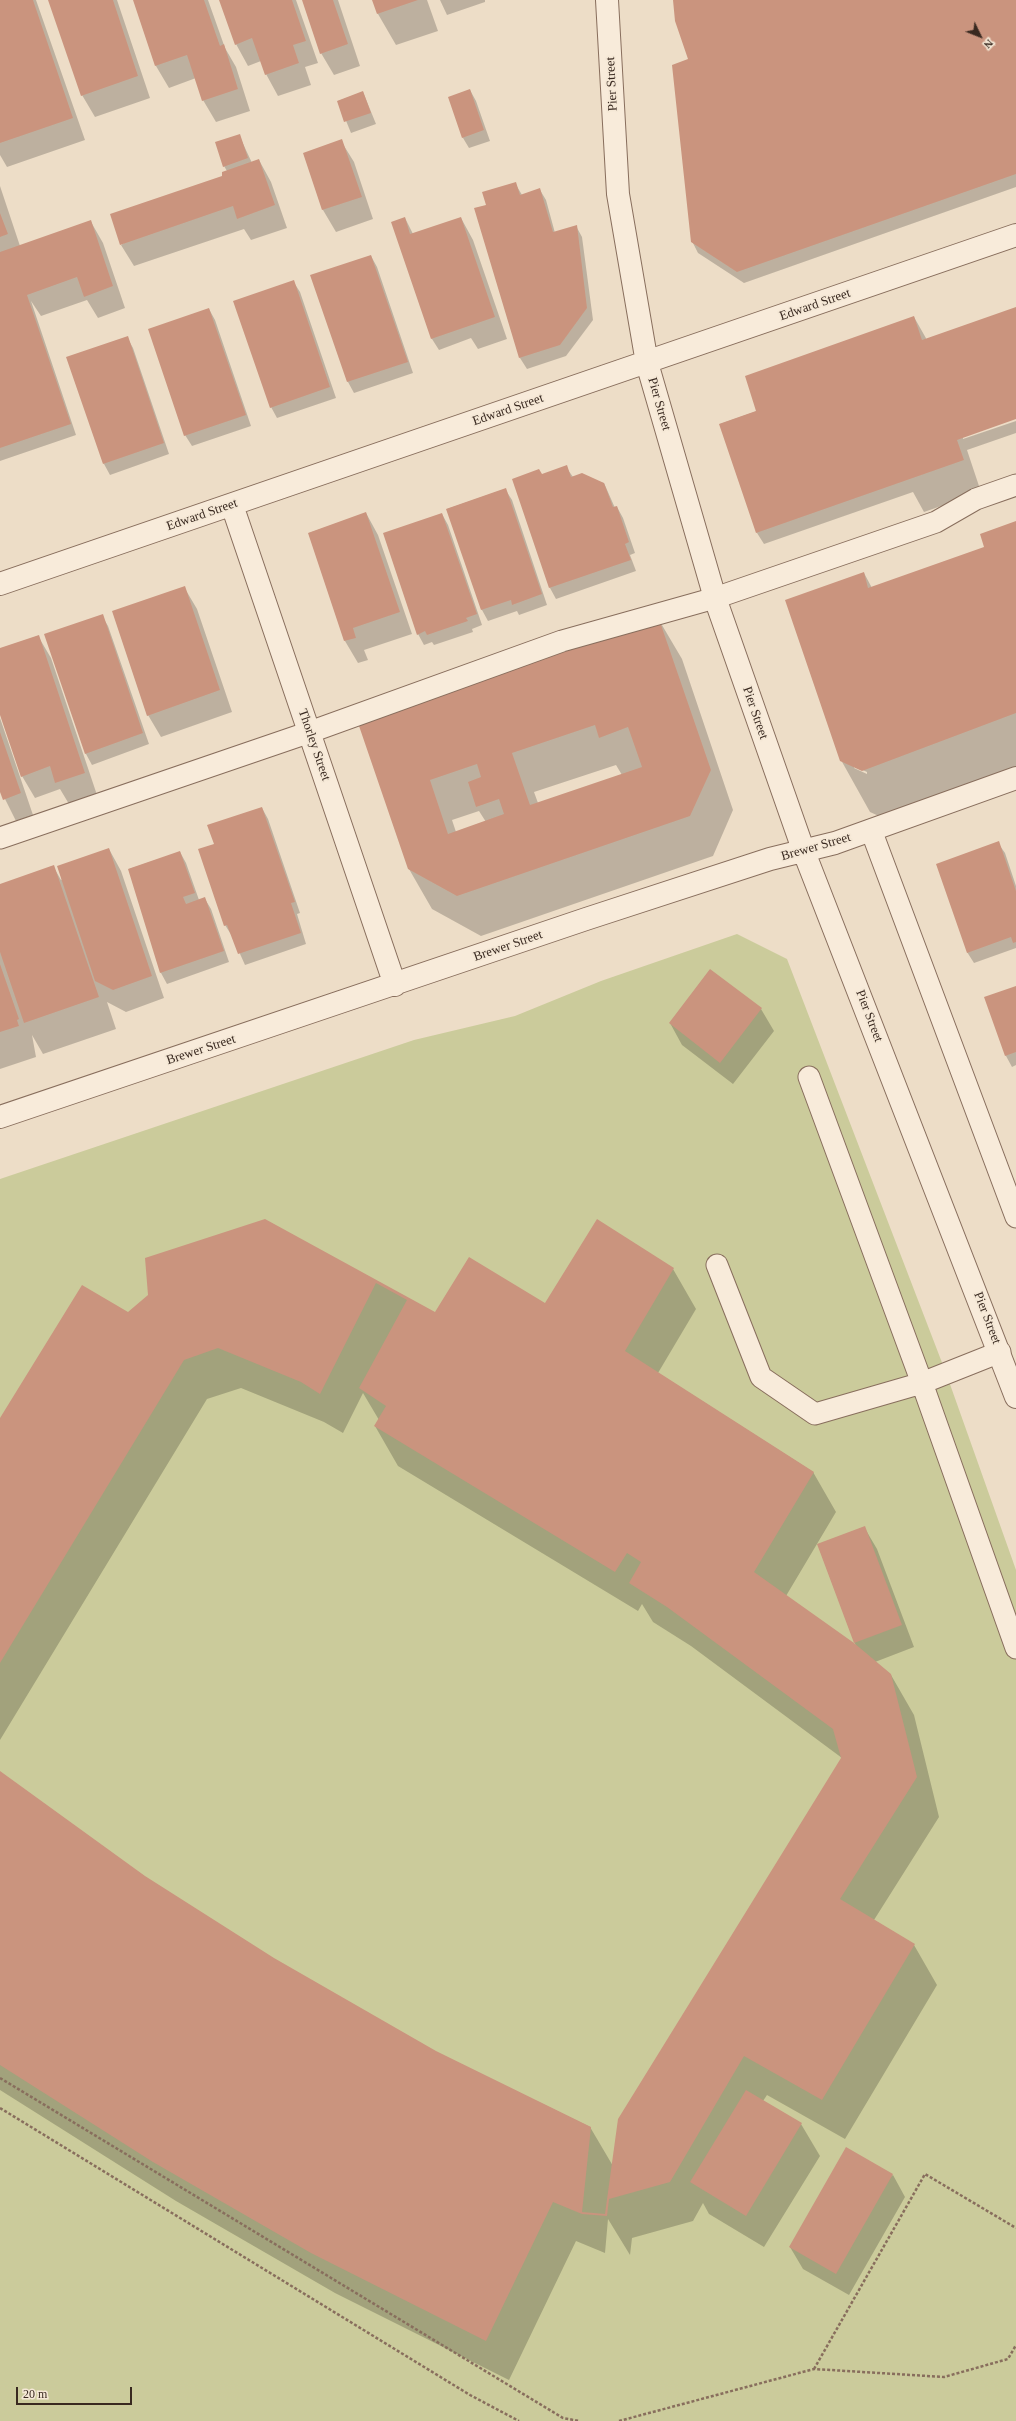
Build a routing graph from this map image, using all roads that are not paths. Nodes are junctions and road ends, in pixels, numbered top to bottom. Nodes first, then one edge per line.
1 (607, 0) edge
2 (1016, 235) edge
3 (647, 363) junction
4 (1016, 485) edge
5 (232, 505) junction
6 (0, 584) edge
7 (715, 598) junction
8 (310, 732) junction
9 (1016, 778) edge
10 (871, 830) junction
11 (0, 838) edge
12 (804, 852) junction
13 (395, 985) junction
14 (810, 1077) dead end
15 (0, 1118) edge
16 (1016, 1217) edge
17 (717, 1265) dead end
18 (1000, 1352) junction
19 (922, 1383) junction
20 (1016, 1397) edge
21 (1016, 1648) edge

1 - 3 street, Pier Street
2 - 3 street, Edward Street
3 - 5 street, Edward Street
3 - 7 street, Pier Street
4 - 7 lane
5 - 6 street, Edward Street
5 - 8 street, Thorley Street
7 - 8 lane
7 - 12 street, Pier Street
8 - 11 lane
8 - 13 street, Thorley Street
9 - 10 street, Brewer Street
10 - 12 street, Brewer Street
10 - 16 lane
12 - 13 street, Brewer Street
12 - 18 street, Pier Street
13 - 15 street, Brewer Street
14 - 19 lane
17 - 19 lane
18 - 19 lane
18 - 20 street, Pier Street
19 - 21 lane

